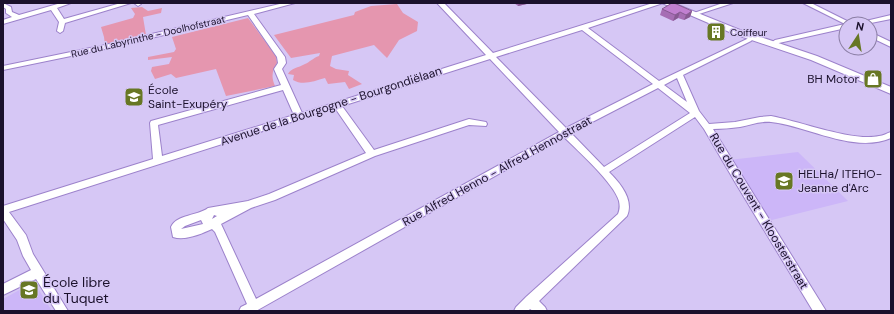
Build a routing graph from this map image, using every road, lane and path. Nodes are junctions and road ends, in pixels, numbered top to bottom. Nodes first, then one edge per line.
1 (68, 3) edge
2 (128, 3) edge
3 (292, 3) edge
4 (440, 3) edge
5 (660, 3) edge
6 (666, 3) edge
7 (730, 3) edge
8 (806, 3) edge
9 (3, 5) edge
10 (53, 7) junction
11 (249, 12) junction
12 (694, 14) junction
13 (17, 17) junction
14 (891, 17) edge
15 (838, 18) edge
16 (878, 20) edge
17 (3, 22) edge
18 (62, 22) junction
19 (583, 27) junction
20 (838, 28) edge
21 (60, 31) dead end
22 (752, 37) junction
23 (878, 38) edge
24 (774, 44) junction
25 (891, 45) edge
26 (490, 56) junction
27 (3, 68) edge
28 (679, 74) junction
29 (658, 84) junction
30 (285, 87) junction
31 (891, 91) edge
32 (336, 104) junction
33 (696, 113) junction
34 (299, 116) junction
35 (483, 124) dead end
36 (707, 127) junction
37 (564, 133) junction
38 (891, 135) edge
39 (372, 154) junction
40 (158, 161) junction
41 (603, 172) junction
42 (3, 210) edge
43 (38, 272) junction
44 (3, 290) edge
45 (530, 301) junction
46 (249, 309) edge
47 (62, 311) edge
48 (520, 311) edge
49 (541, 311) edge
50 (820, 311) edge

1 - 10 street
2 - 18 street
3 - 11 street, Rue du Labyrinthe - Doolhofstraat
4 - 26 street
5 - 19 street, Avenue de la Bourgogne - Bourgondiëlaan
6 - 12 street
7 - 12 street
8 - 15 street
9 - 13 street
10 - 13 street
10 - 18 street
11 - 27 street, Rue du Labyrinthe - Doolhofstraat
11 - 30 street
12 - 22 street
13 - 17 street
14 - 16 street
18 - 21 street
19 - 26 street, Avenue de la Bourgogne - Bourgondiëlaan
19 - 29 street, Rue du Couvent - Kloosterstraat
20 - 24 street
22 - 24 street
22 - 28 street, Rue Alfred Henno - Alfred Hennostraat
23 - 25 street
24 - 31 street
26 - 32 street, Avenue de la Bourgogne - Bourgondiëlaan
26 - 37 street
28 - 29 street, Rue Alfred Henno - Alfred Hennostraat
28 - 33 street, Rue du Couvent - Kloosterstraat
29 - 33 street, Rue du Couvent - Kloosterstraat
29 - 37 street, Rue Alfred Henno - Alfred Hennostraat
30 - 34 street
30 - 40 street
32 - 34 street, Avenue de la Bourgogne - Bourgondiëlaan
32 - 39 street
33 - 36 street, Rue du Couvent - Kloosterstraat
33 - 41 street
34 - 40 street, Avenue de la Bourgogne - Bourgondiëlaan
35 - 39 street
36 - 38 street
36 - 50 street, Rue du Couvent - Kloosterstraat
37 - 41 street
37 - 46 street, Rue Alfred Henno - Alfred Hennostraat
39 - 46 street
40 - 42 street, Avenue de la Bourgogne - Bourgondiëlaan
41 - 45 street
42 - 43 street
43 - 44 street
43 - 47 street
45 - 48 street
45 - 49 street

